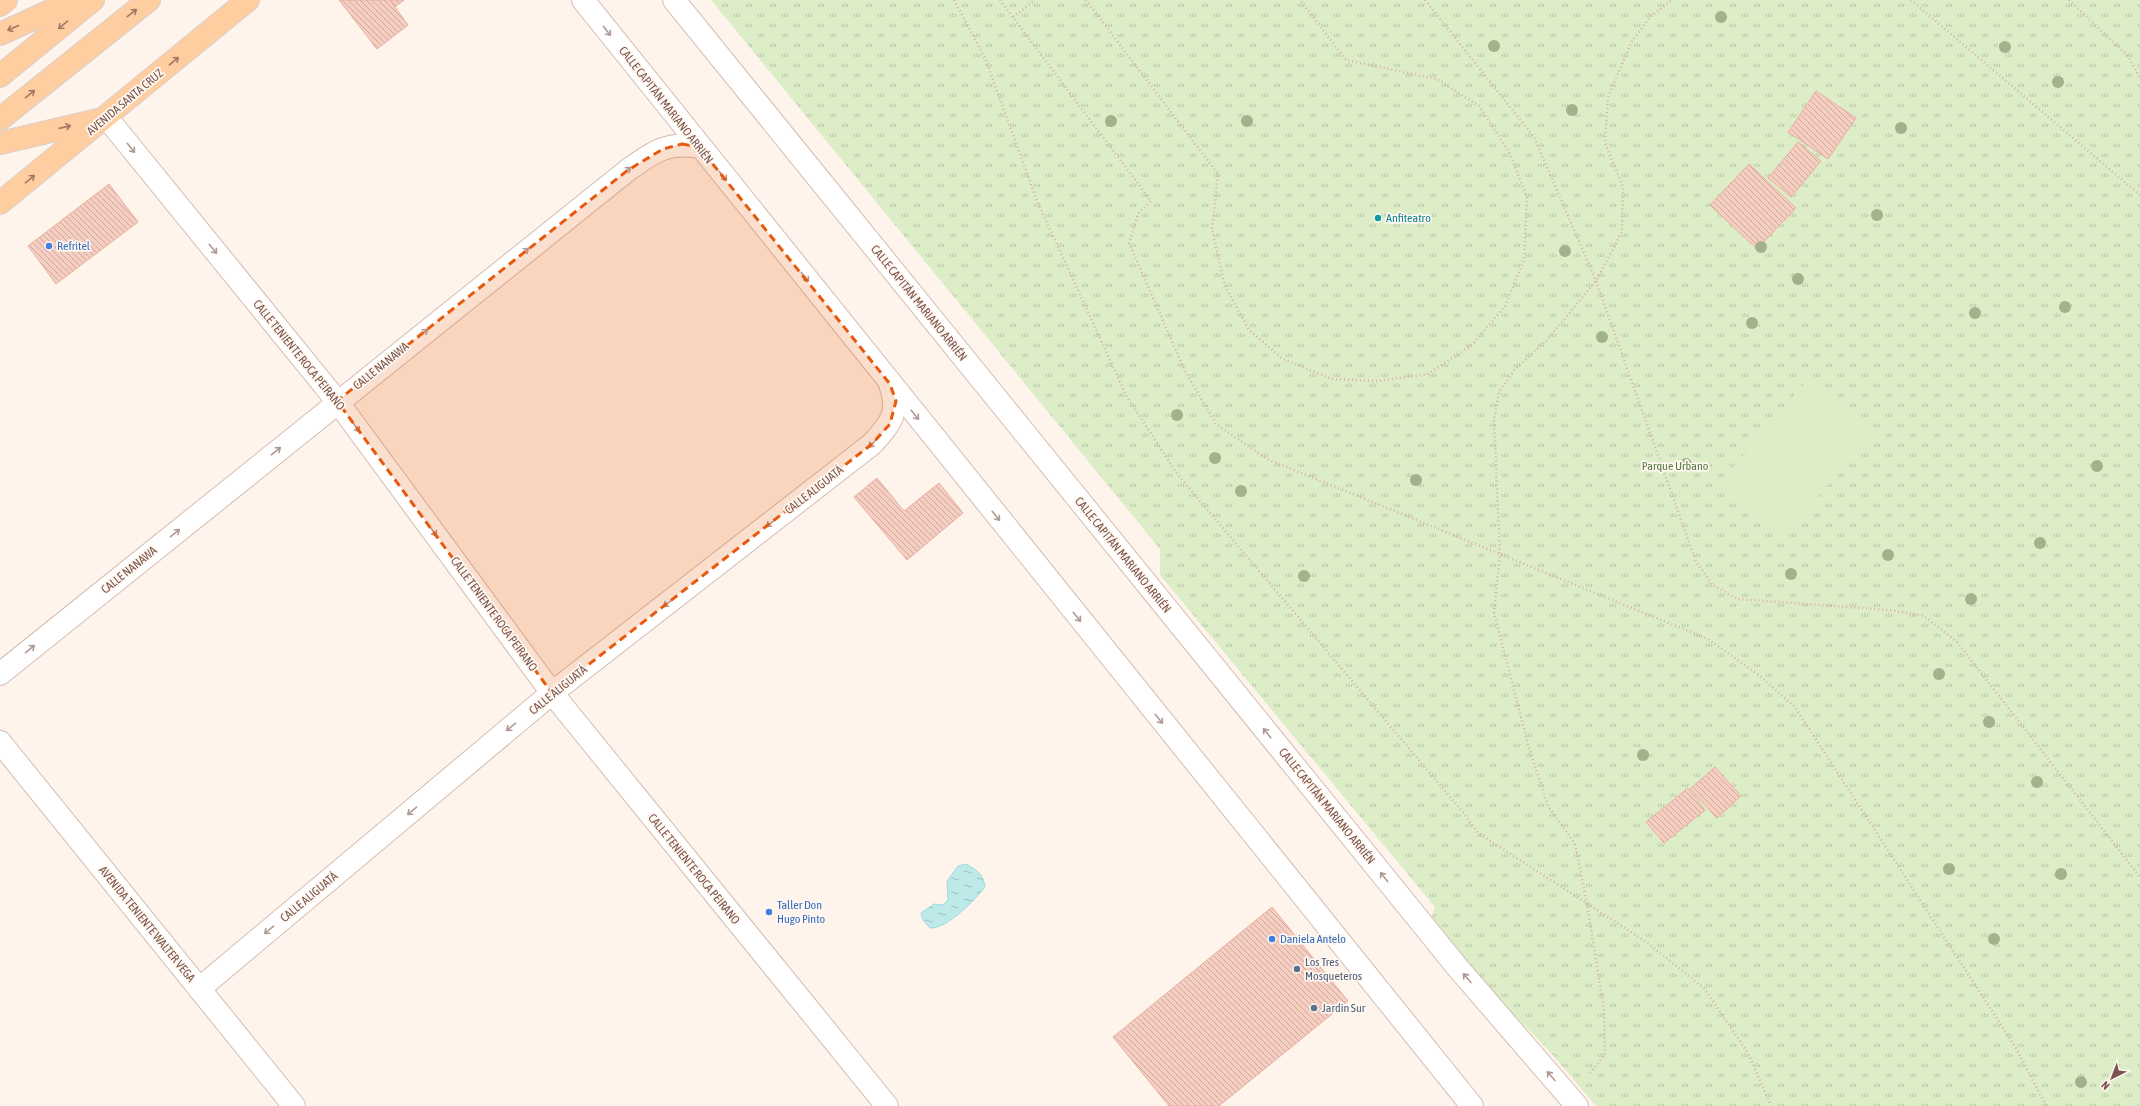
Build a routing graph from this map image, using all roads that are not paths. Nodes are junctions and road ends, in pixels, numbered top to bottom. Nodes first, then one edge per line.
1 (6, 0) edge
2 (74, 0) edge
3 (93, 0) edge
4 (149, 0) edge
5 (248, 0) edge
6 (583, 0) edge
7 (674, 0) edge
8 (0, 5) edge
9 (0, 34) edge
10 (0, 76) edge
11 (107, 118) junction
12 (0, 119) edge
13 (0, 143) edge
14 (699, 146) junction
15 (0, 203) edge
16 (890, 384) junction
17 (338, 401) junction
18 (0, 674) edge
19 (552, 693) junction
20 (0, 742) edge
21 (199, 989) junction
22 (294, 1106) edge
23 (887, 1106) edge
24 (1472, 1106) edge
25 (1577, 1106) edge

1 - 8 main road
2 -> 9 main road
3 -> 10 main road
12 -> 4 main road
11 -> 5 main road, AVENIDA SANTA CRUZ
6 -> 14 street, CALLE CAPITÁN MARIANO ARRIÉN
25 -> 7 street, CALLE CAPITÁN MARIANO ARRIÉN
13 -> 11 main road
15 -> 11 main road, AVENIDA SANTA CRUZ
11 -> 17 street, CALLE TENIENTE ROCA PEIRANO
14 -> 16 street, CALLE CAPITÁN MARIANO ARRIÉN
17 -> 14 street, CALLE NANAWA
16 -> 19 street, CALLE ALIGUATÁ
16 -> 24 street, CALLE CAPITÁN MARIANO ARRIÉN
18 -> 17 street, CALLE NANAWA
17 -> 19 street, CALLE TENIENTE ROCA PEIRANO
19 -> 21 street, CALLE ALIGUATÁ
19 - 23 street, CALLE TENIENTE ROCA PEIRANO
20 - 21 street, AVENIDA TENIENTE WALTER VEGA
21 - 22 street, AVENIDA TENIENTE WALTER VEGA

